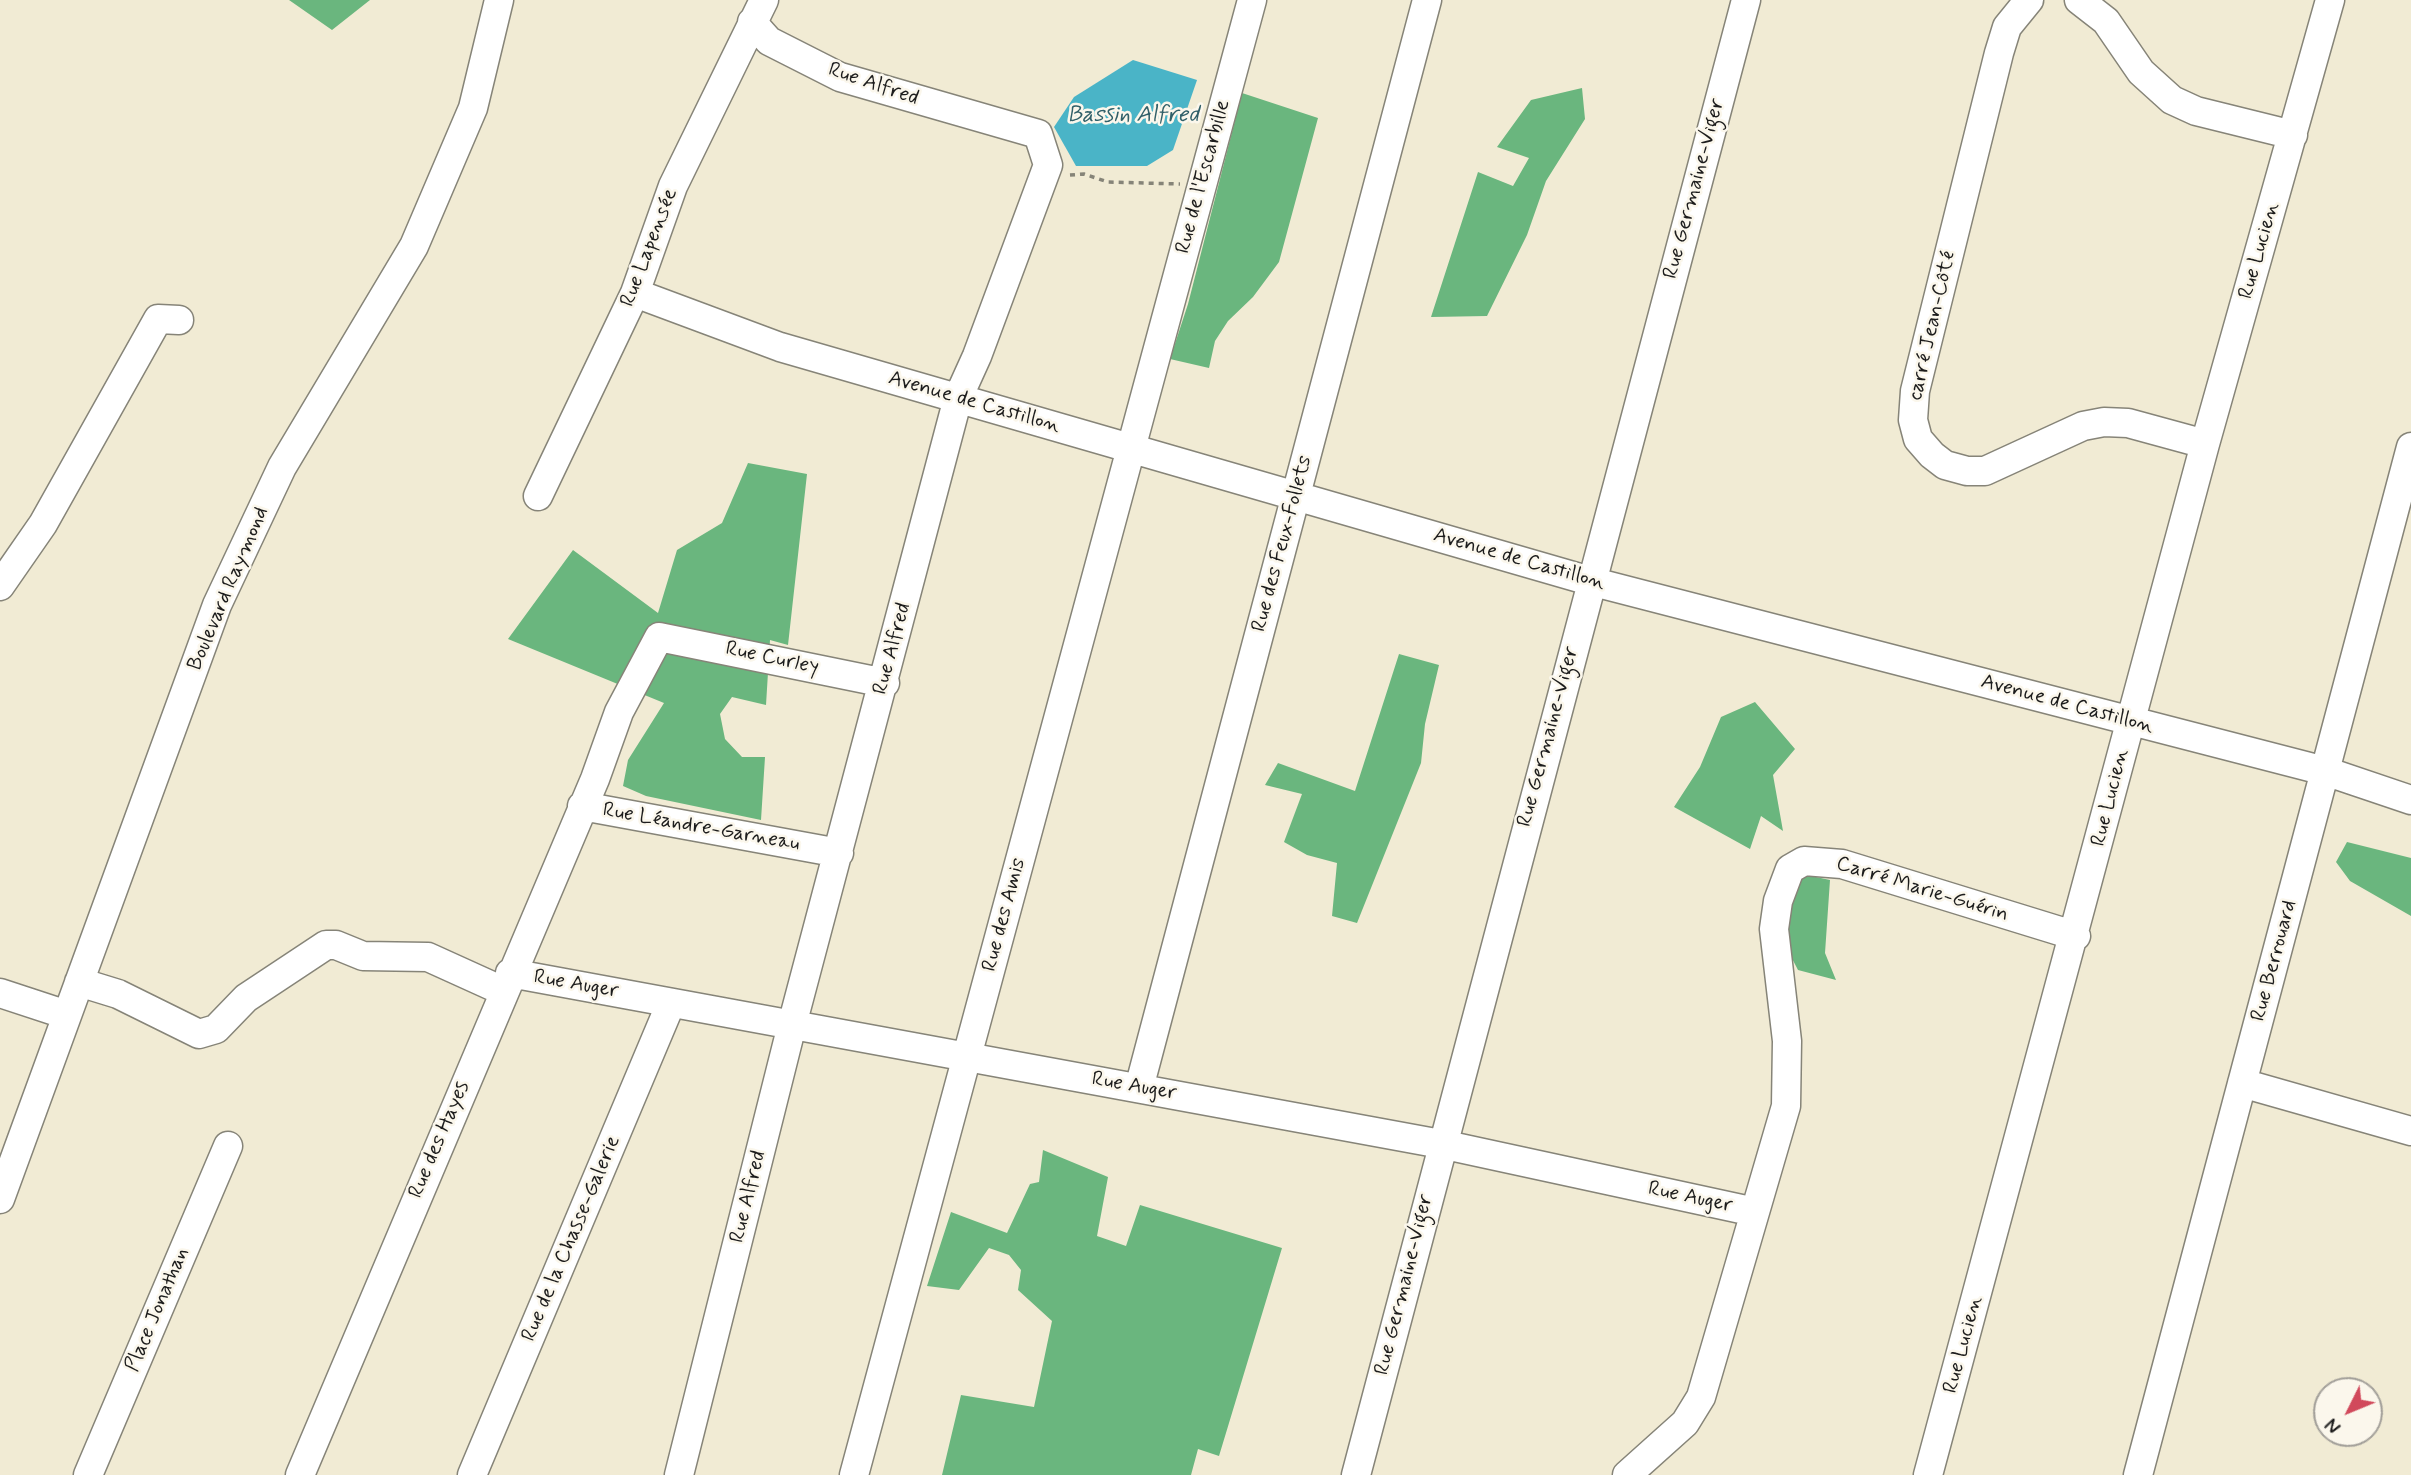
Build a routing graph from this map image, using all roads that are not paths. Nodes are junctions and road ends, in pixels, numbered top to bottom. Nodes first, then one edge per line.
1 (499, 0) edge
2 (1252, 0) edge
3 (1427, 0) edge
4 (1746, 0) edge
5 (2029, 0) edge
6 (2079, 0) edge
7 (2330, 0) edge
8 (758, 11) edge
9 (2293, 135) junction
10 (635, 293) junction
11 (179, 320) dead end
12 (1156, 355) joint
13 (958, 398) junction
14 (2206, 444) junction
15 (2411, 447) edge
16 (1131, 448) junction
17 (538, 496) dead end
18 (1296, 496) junction
19 (1590, 581) junction
20 (0, 586) edge
21 (659, 636) joint
22 (885, 683) junction
23 (2131, 722) junction
24 (2325, 771) junction
25 (2411, 800) edge
26 (582, 806) junction
27 (839, 853) junction
28 (2076, 936) junction
29 (79, 982) junction
30 (507, 982) junction
31 (0, 993) edge
32 (671, 1003) junction
33 (67, 1015) junction
34 (792, 1025) junction
35 (966, 1056) junction
36 (2242, 1083) junction
37 (1139, 1088) junction
38 (2411, 1131) edge
39 (1441, 1143) junction
40 (228, 1146) dead end
41 (0, 1199) edge
42 (1755, 1212) junction
43 (88, 1475) edge
44 (300, 1475) edge
45 (472, 1475) edge
46 (679, 1475) edge
47 (854, 1475) edge
48 (1356, 1475) edge
49 (1627, 1475) edge
50 (1928, 1475) edge
51 (2138, 1475) edge

1 - 29 street, Boulevard Raymond
2 - 12 street, Rue de l'Escarbille
3 - 18 street, Rue des Feux-Follets
4 - 19 street, Rue Germaine-Viger
5 - 14 street, carré Jean-Côté
6 - 9 street
7 - 9 street, Rue Lucien
8 - 10 street, Rue Lapensée
8 - 13 street, Rue Alfred
9 - 14 street, Rue Lucien
10 - 13 street, Avenue de Castillon
10 - 17 street, Rue Lapensée
11 - 20 street
12 - 16 street, Rue des Amis
13 - 16 street, Avenue de Castillon
13 - 22 street, Rue Alfred
14 - 23 street, Rue Lucien
15 - 24 street, Rue Berrouard
16 - 18 street, Avenue de Castillon
16 - 35 street, Rue des Amis
18 - 19 street, Avenue de Castillon
18 - 37 street, Rue des Feux-Follets
19 - 23 street, Avenue de Castillon
19 - 39 street, Rue Germaine-Viger
21 - 22 street, Rue Curley
21 - 26 street, Rue Léandre-Garneau
22 - 27 street, Rue Alfred
23 - 24 street, Avenue de Castillon
23 - 28 street, Rue Lucien
24 - 25 street, Avenue de Castillon
24 - 36 street, Rue Berrouard
26 - 27 street, Rue Léandre-Garneau
26 - 30 street, Rue des Hayes
27 - 34 street, Rue Alfred
28 - 42 street, Carré Marie-Guérin
28 - 50 street, Rue Lucien
29 - 30 street, Rue Auger
29 - 33 street, Boulevard Raymond
30 - 32 street, Rue Auger
30 - 44 street, Rue des Hayes
31 - 33 street
32 - 34 street, Rue Auger
32 - 45 street, Rue de la Chasse-Galerie
33 - 41 street, Boulevard Raymond
34 - 35 street, Rue Auger
34 - 46 street, Rue Alfred
35 - 37 street, Rue Auger
35 - 47 street, Rue des Amis
36 - 38 street
36 - 51 street, Rue Berrouard
37 - 39 street, Rue Auger
39 - 42 street, Rue Auger
39 - 48 street, Rue Germaine-Viger
40 - 43 street, Place Jonathan
42 - 49 street, Carré Marie-Guérin

